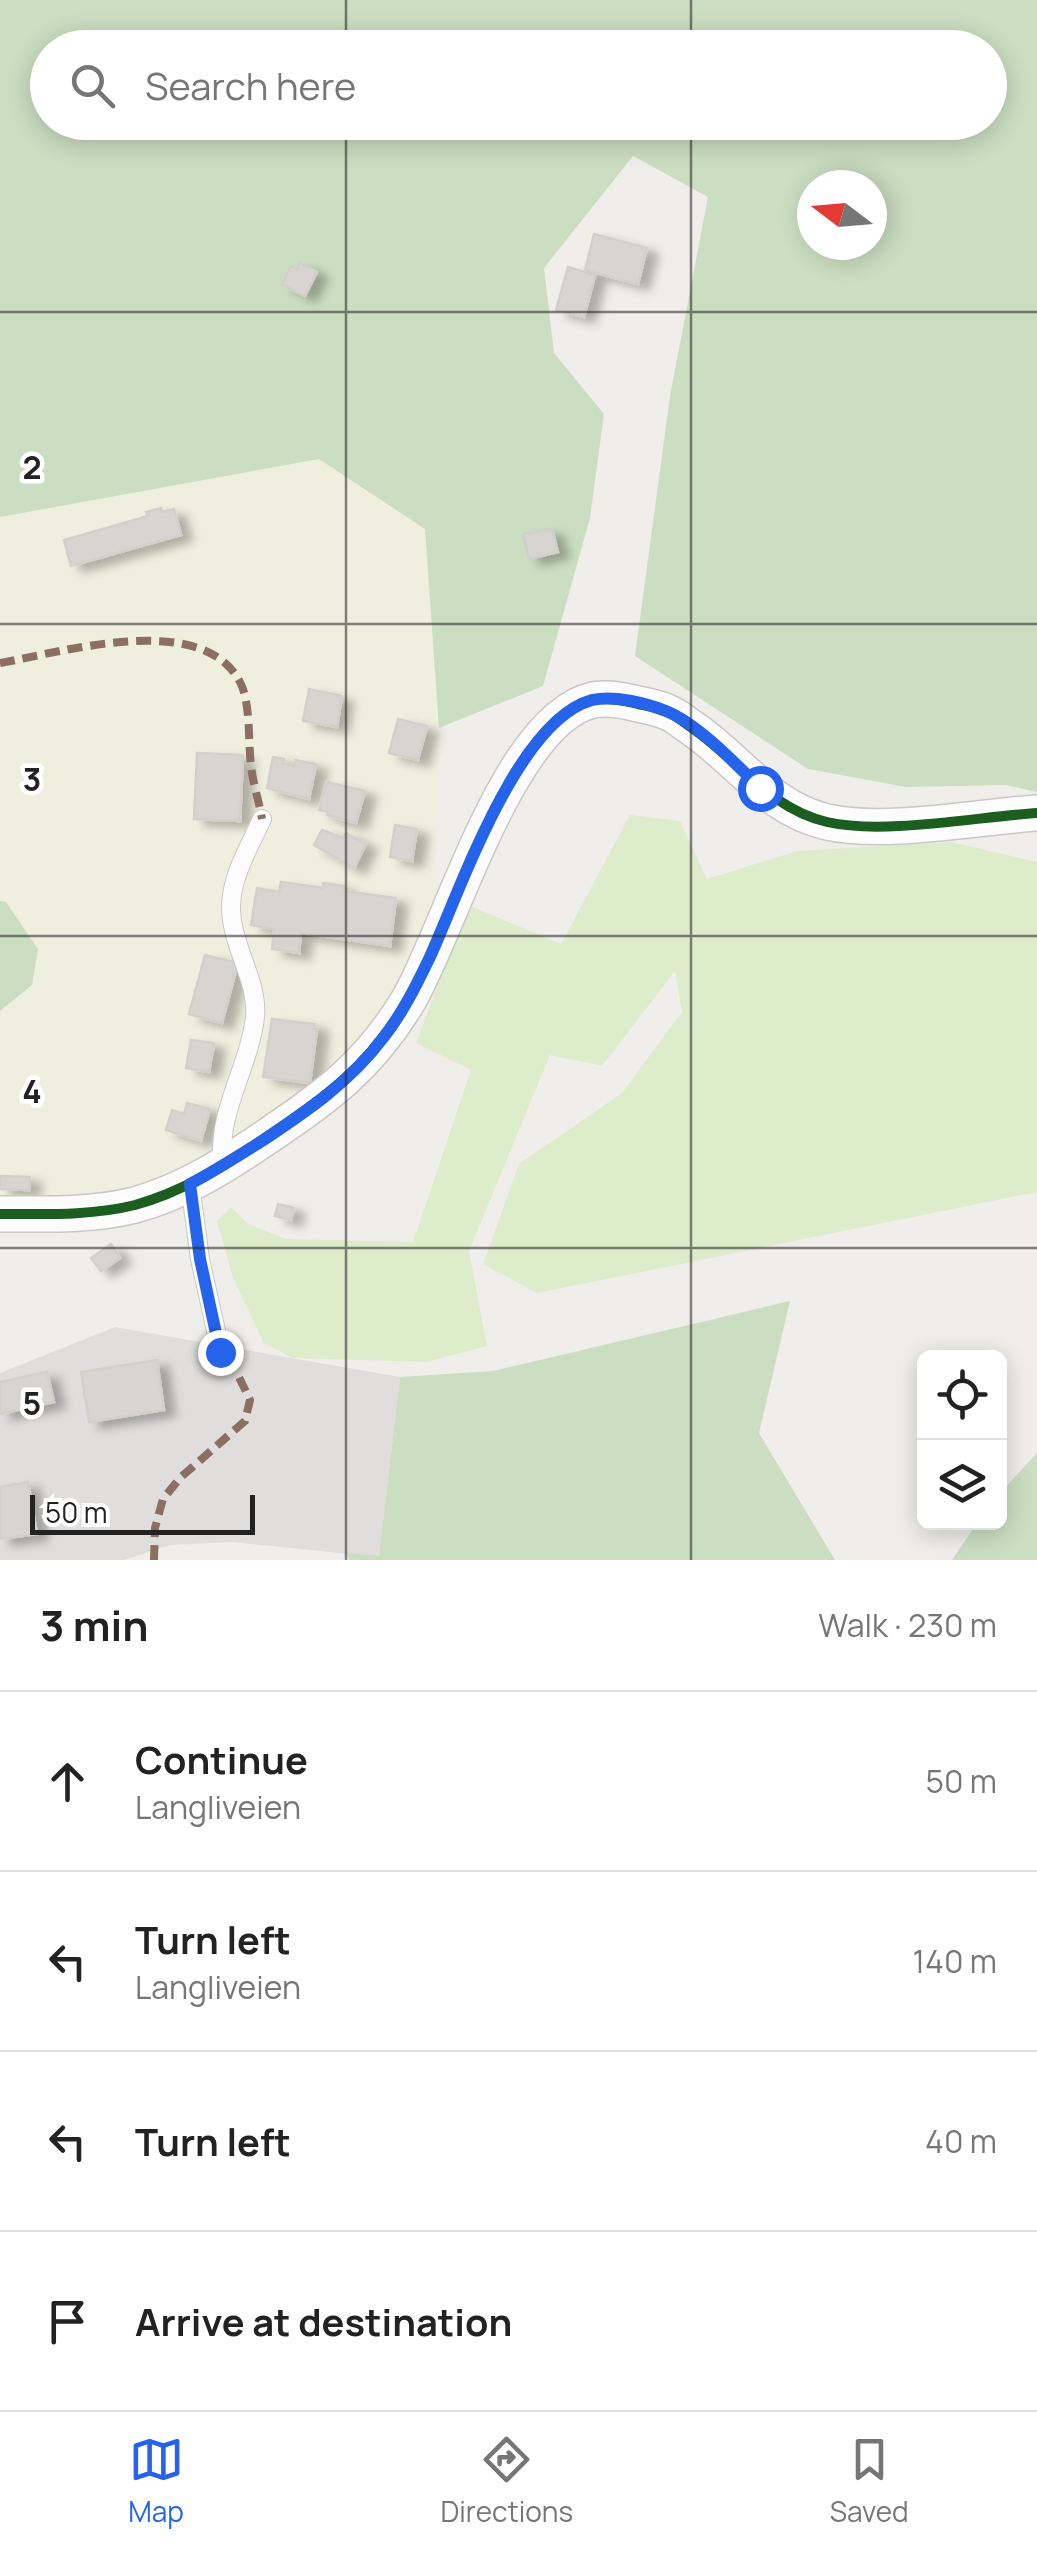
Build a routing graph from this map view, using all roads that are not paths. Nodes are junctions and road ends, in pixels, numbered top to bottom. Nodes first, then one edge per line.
1 (1037, 812) edge
2 (262, 819) dead end
3 (224, 1167) junction
4 (190, 1184) junction
5 (0, 1214) edge
6 (220, 1352) dead end

1 - 3 street
2 - 3 lane
3 - 4 street
4 - 5 street
4 - 6 lane

